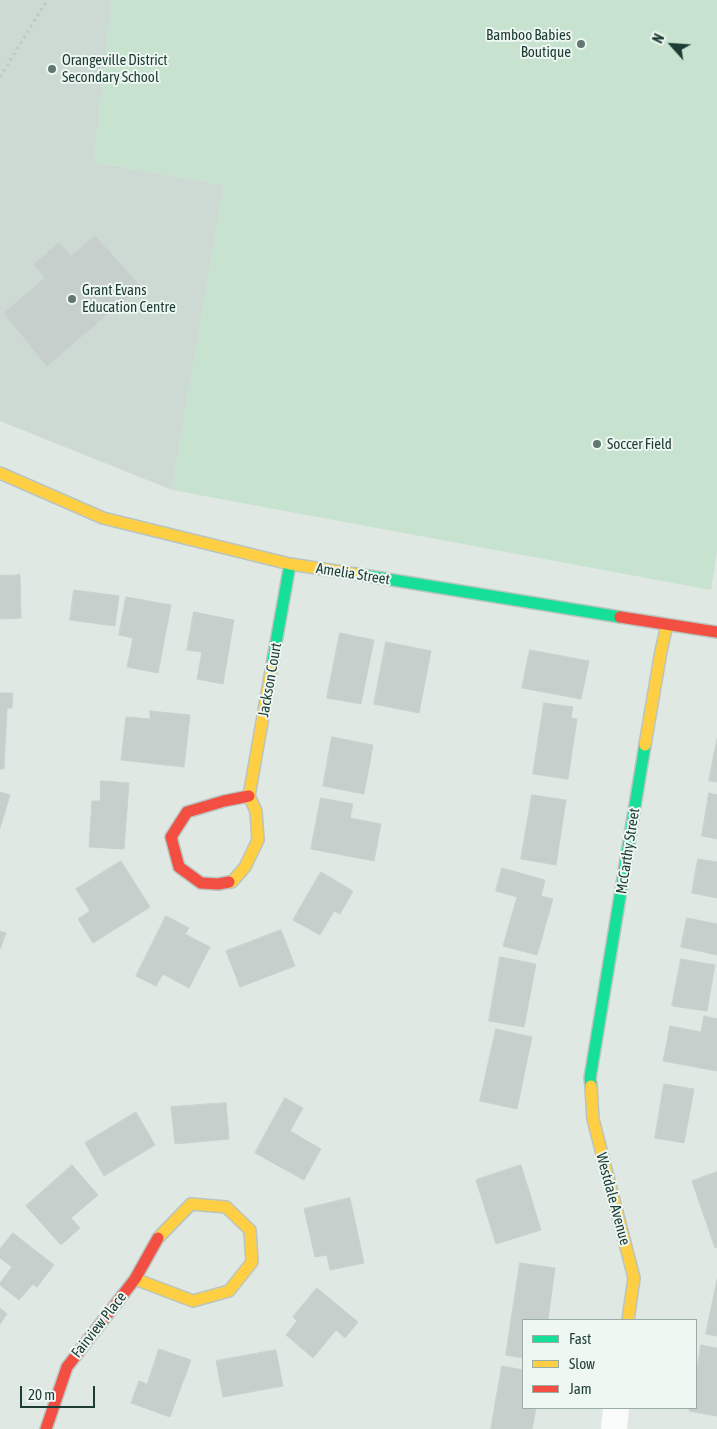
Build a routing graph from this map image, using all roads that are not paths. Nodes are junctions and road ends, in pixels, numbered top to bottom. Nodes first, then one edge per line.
1 (0, 472) edge
2 (290, 564) junction
3 (667, 625) junction
4 (717, 632) edge
5 (249, 796) junction
6 (590, 1078) joint
7 (135, 1279) junction
8 (628, 1319) edge
9 (616, 1409) edge
10 (46, 1429) edge
11 (614, 1429) edge

1 - 2 street, Amelia Street
2 - 3 street, Amelia Street
2 - 5 street, Jackson Court
3 - 4 street, Amelia Street
3 - 6 street, McCarthy Street
5 - 5 street, Jackson Court
6 - 8 street, Westdale Avenue
7 - 7 street, Fairview Place
7 - 10 street, Fairview Place
9 - 11 street

